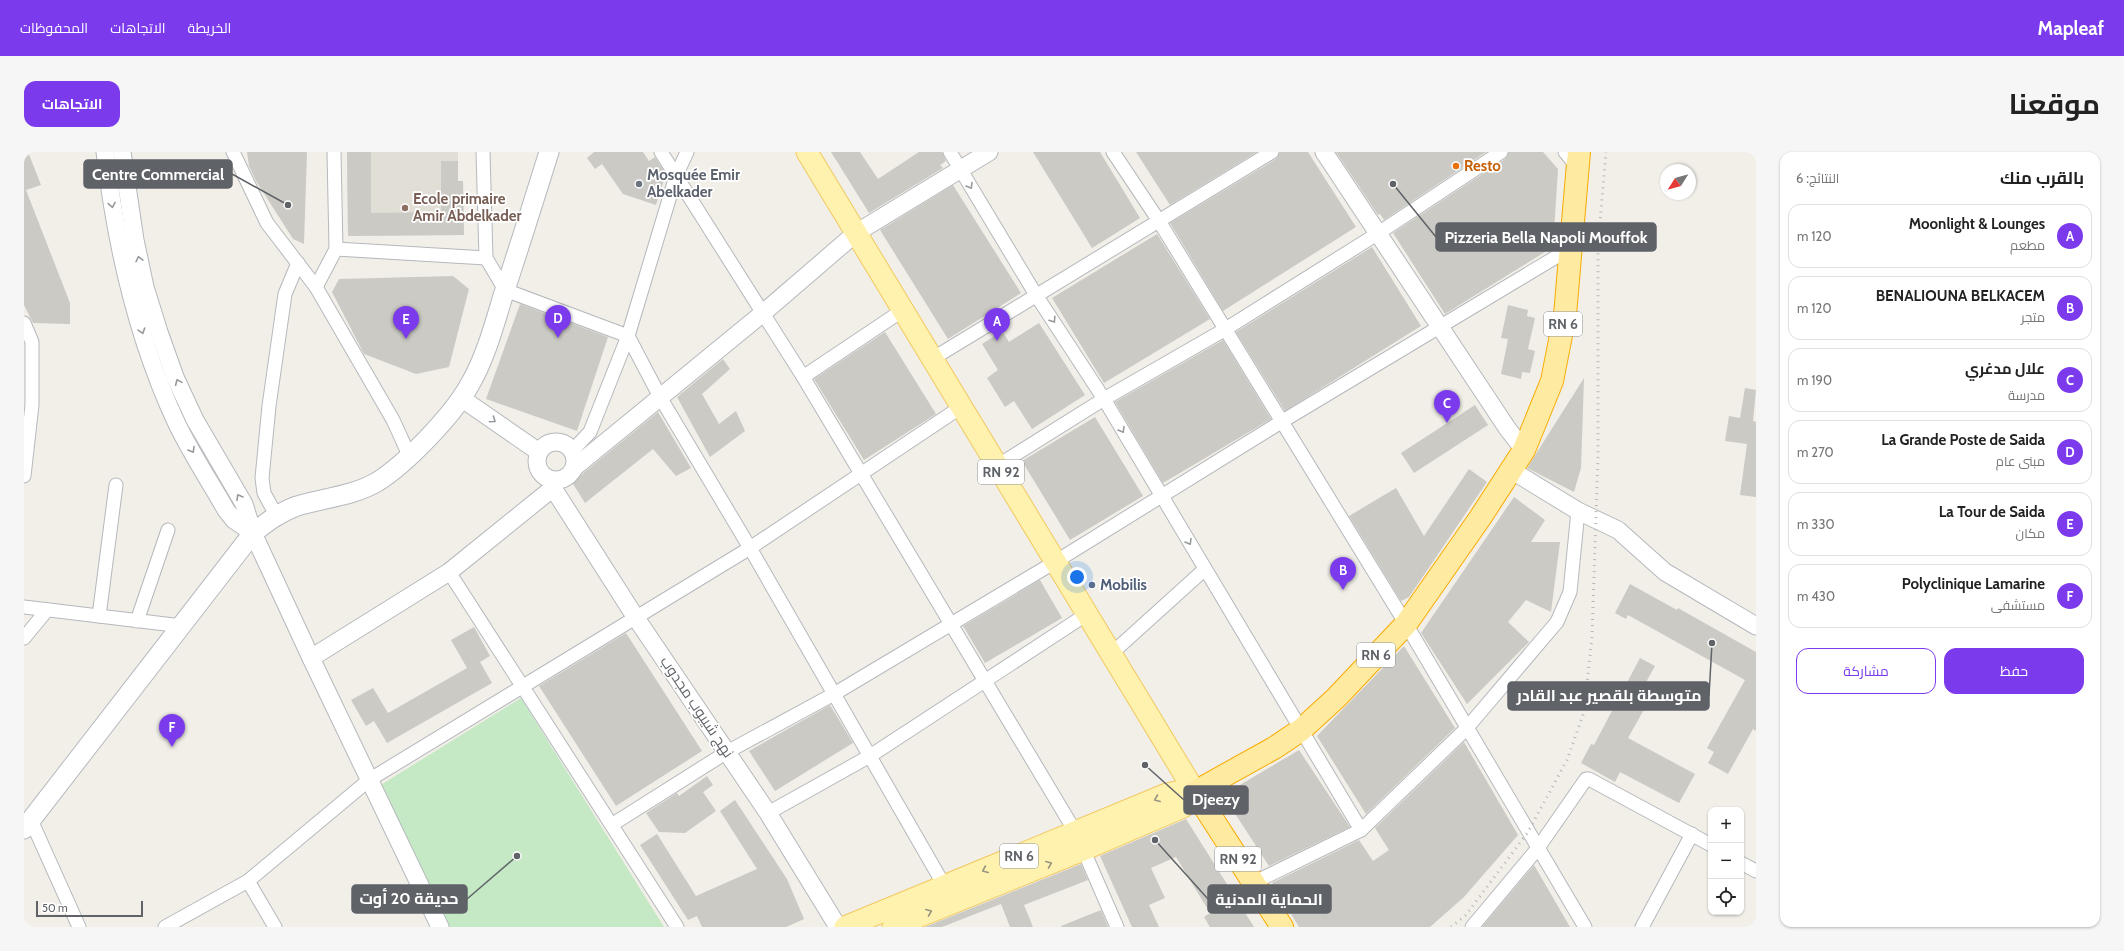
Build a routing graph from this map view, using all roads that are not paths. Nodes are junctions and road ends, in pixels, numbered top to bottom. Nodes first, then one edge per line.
1 (105, 152) edge
2 (122, 152) edge
3 (233, 152) edge
4 (334, 152) edge
5 (483, 152) edge
6 (549, 152) edge
7 (661, 152) edge
8 (687, 152) edge
9 (807, 152) edge
10 (950, 152) edge
11 (989, 152) edge
12 (1113, 152) edge
13 (1272, 152) edge
14 (1324, 152) edge
15 (1501, 152) edge
16 (1576, 156) edge
17 (960, 168) junction
18 (676, 176) junction
19 (1159, 221) junction
20 (856, 232) junction
21 (1377, 234) junction
22 (1571, 248) junction
23 (336, 249) junction
24 (486, 258) junction
25 (298, 263) junction
26 (316, 287) junction
27 (505, 290) junction
28 (1036, 295) junction
29 (903, 310) junction
30 (763, 313) junction
31 (24, 323) edge
32 (1440, 328) junction
33 (1224, 330) junction
34 (628, 336) junction
35 (27, 356) edge
36 (932, 359) junction
37 (803, 377) junction
38 (660, 397) junction
39 (461, 398) junction
40 (1104, 399) junction
41 (961, 407) junction
42 (1281, 422) junction
43 (590, 432) junction
44 (604, 444) junction
45 (1524, 450) junction
46 (572, 451) junction
47 (539, 452) junction
48 (409, 455) junction
49 (997, 466) junction
50 (575, 467) junction
51 (1511, 470) junction
52 (860, 473) junction
53 (24, 476) edge
54 (554, 483) junction
55 (116, 485) dead end
56 (1162, 496) junction
57 (1578, 511) junction
58 (276, 515) junction
59 (168, 530) dead end
60 (253, 533) junction
61 (750, 548) junction
62 (1055, 562) junction
63 (1205, 569) junction
64 (449, 572) junction
65 (24, 607) edge
66 (47, 610) junction
67 (1087, 614) junction
68 (99, 616) junction
69 (636, 618) junction
70 (137, 621) junction
71 (950, 624) junction
72 (1406, 624) junction
73 (182, 626) junction
74 (1756, 626) edge
75 (24, 638) edge
76 (1111, 654) junction
77 (311, 658) junction
78 (984, 682) junction
79 (524, 686) junction
80 (834, 694) junction
81 (1466, 729) junction
82 (1301, 730) junction
83 (727, 752) junction
84 (870, 756) junction
85 (369, 780) junction
86 (1195, 792) junction
87 (768, 813) junction
88 (613, 824) junction
89 (28, 825) edge
90 (1361, 830) junction
91 (1692, 834) junction
92 (1080, 842) junction
93 (1708, 843) edge
94 (1538, 848) junction
95 (1744, 865) edge
96 (1756, 871) edge
97 (248, 881) junction
98 (1253, 883) junction
99 (948, 895) junction
100 (79, 927) edge
101 (165, 927) edge
102 (275, 927) edge
103 (440, 927) edge
104 (677, 927) edge
105 (838, 927) edge
106 (845, 927) edge
107 (892, 927) edge
108 (1117, 927) edge
109 (1282, 927) edge
110 (1472, 927) edge
111 (1584, 927) edge
112 (1642, 927) edge

1 -> 60 street
60 -> 2 street
3 - 25 street
4 - 23 street
5 - 24 street
6 - 27 main road
7 - 18 street
8 - 18 street
9 - 20 main road, RN 92
10 - 17 street
11 - 17 street
12 - 19 street
13 - 19 street
14 - 21 street
15 - 21 street
16 - 22 highway, RN 6
17 - 20 street
17 -> 28 street
18 - 30 street
18 - 34 street
19 - 28 street
19 - 33 street
20 - 29 main road, RN 92
20 - 30 street
21 - 32 street
21 - 33 street
22 - 32 street
22 - 45 highway, RN 6
23 - 24 street
23 - 26 street
24 - 27 street
25 - 26 street
25 - 58 street
26 - 48 street
27 - 34 street
27 - 39 main road
28 - 36 street
28 -> 40 street
29 - 36 main road, RN 92
29 - 37 street
30 - 37 street
30 - 38 street
31 - 35 street
32 - 42 street
32 - 45 street
33 - 40 street
33 - 42 street
34 - 38 street
34 - 43 street
35 - 53 street
36 - 41 main road, RN 92
37 - 52 street
38 - 44 street
38 - 61 street
39 -> 47 street
39 - 48 main road
40 - 49 street
40 -> 56 street
41 - 49 main road, RN 92
41 - 52 street
42 - 56 street
42 - 72 street
43 - 44 street
43 - 46 street
44 - 50 street
45 - 51 highway, RN 6
46 - 47 street
46 - 50 street
47 - 54 street
48 - 58 main road
49 - 62 main road, RN 92
50 - 54 street
51 - 57 street
51 - 72 highway, RN 6
52 - 61 street
52 - 71 street
54 - 64 street
54 - 69 street, نهج شيبوب مجدوب
55 - 68 street
56 - 62 street
56 -> 63 street
57 - 74 street
57 - 81 street
58 - 60 main road
59 - 70 street
60 - 73 main road
60 - 77 street
61 - 69 street
61 - 80 street
62 - 67 main road, RN 92
62 - 71 street
63 - 76 street
63 - 82 street
64 - 77 street
64 - 79 street
65 - 66 street
66 - 68 street
66 - 75 street
67 - 76 main road, RN 92
67 - 78 street
68 - 70 street
69 - 79 street
69 - 83 street, نهج شيبوب مجدوب
70 - 73 street
71 - 78 street
71 - 80 street
72 - 81 street
72 - 82 highway, RN 6
73 - 89 main road
76 - 86 main road, RN 92
77 - 85 street
78 - 84 street
78 - 92 street
79 - 85 street
79 - 88 street
80 - 83 street
80 - 84 street
81 - 90 street
81 - 94 street
82 - 86 highway, RN 6
82 - 90 street
83 - 87 street, نهج شيبوب مجدوب
83 - 88 street
84 - 87 street
84 - 99 street
85 - 97 street
85 - 103 street
86 - 92 main road, RN 6
86 - 98 highway, RN 92
87 - 105 street, نهج شيبوب مجدوب
88 - 104 street
89 - 100 street
90 - 98 street
91 - 93 street
91 - 94 street
91 - 112 street
92 - 99 main road, RN 6
92 - 108 street
94 - 110 street
94 - 111 street
95 - 96 street
97 - 101 street
97 - 102 street
98 - 109 highway, RN 92
99 - 106 main road, RN 6
107 -> 99 main road, RN 6

